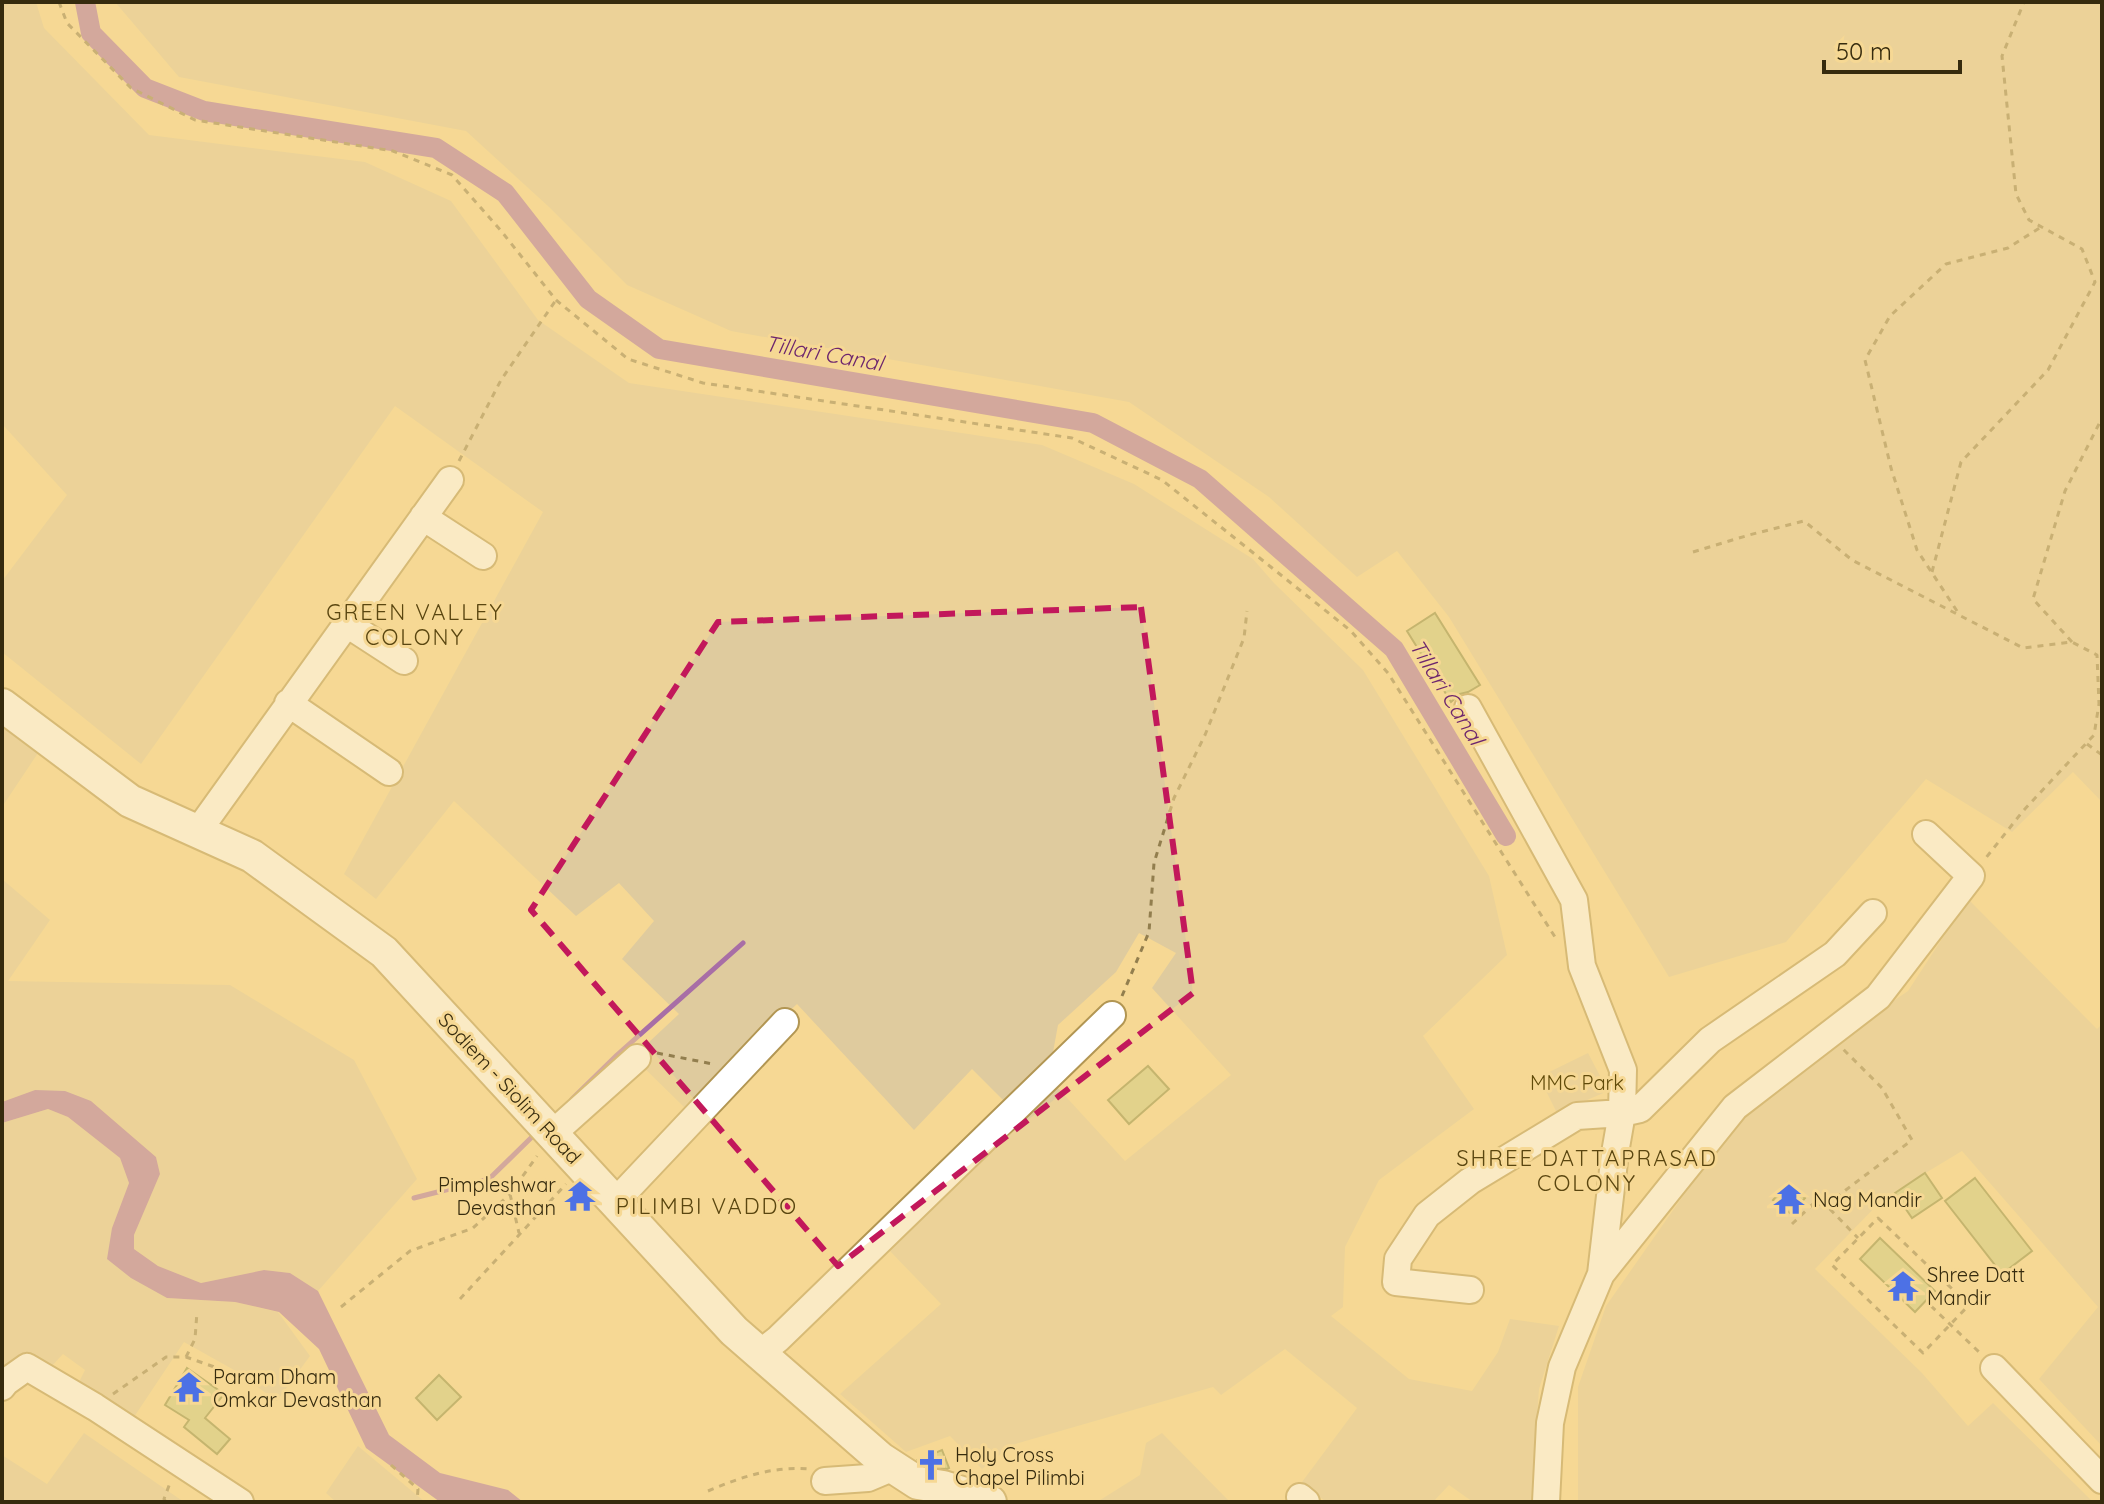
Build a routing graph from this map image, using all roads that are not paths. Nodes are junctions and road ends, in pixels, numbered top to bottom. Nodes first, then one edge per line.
1 (450, 480) road end
2 (423, 517) junction
3 (483, 556) dead end
4 (347, 624) junction
5 (404, 661) dead end
6 (288, 703) junction
7 (2, 705) edge
8 (1468, 708) dead end
9 (389, 772) dead end
10 (198, 831) junction
11 (1926, 834) dead end
12 (1873, 913) dead end
13 (1112, 1015) road end
14 (785, 1022) dead end
15 (637, 1058) road end
16 (1622, 1113) junction
17 (552, 1134) junction
18 (615, 1202) junction
19 (882, 1223) dead end
20 (1601, 1274) junction
21 (1470, 1290) dead end
22 (757, 1350) junction
23 (1994, 1368) road end
24 (2, 1387) edge
25 (894, 1467) junction
26 (819, 1475) road end
27 (2102, 1480) edge
28 (240, 1502) edge
29 (990, 1502) edge
30 (1546, 1502) edge

1 - 2 street
2 - 3 street
2 - 4 street
4 - 5 street
4 - 6 street
6 - 9 street
6 - 10 street
7 - 10 main road, Sodiem - Siolim Road
8 - 16 street
10 - 17 main road, Sodiem - Siolim Road
11 - 20 street
12 - 16 street
13 - 22 street
14 - 18 street
15 - 17 street
16 - 20 street
16 - 21 street
17 - 18 main road, Sodiem - Siolim Road
18 - 22 main road, Sodiem - Siolim Road
19 - 22 street
20 - 30 street
22 - 25 main road, Sodiem - Siolim Road
23 - 27 street
24 - 28 street
25 - 26 street
25 - 29 main road, Sodiem - Siolim Road

